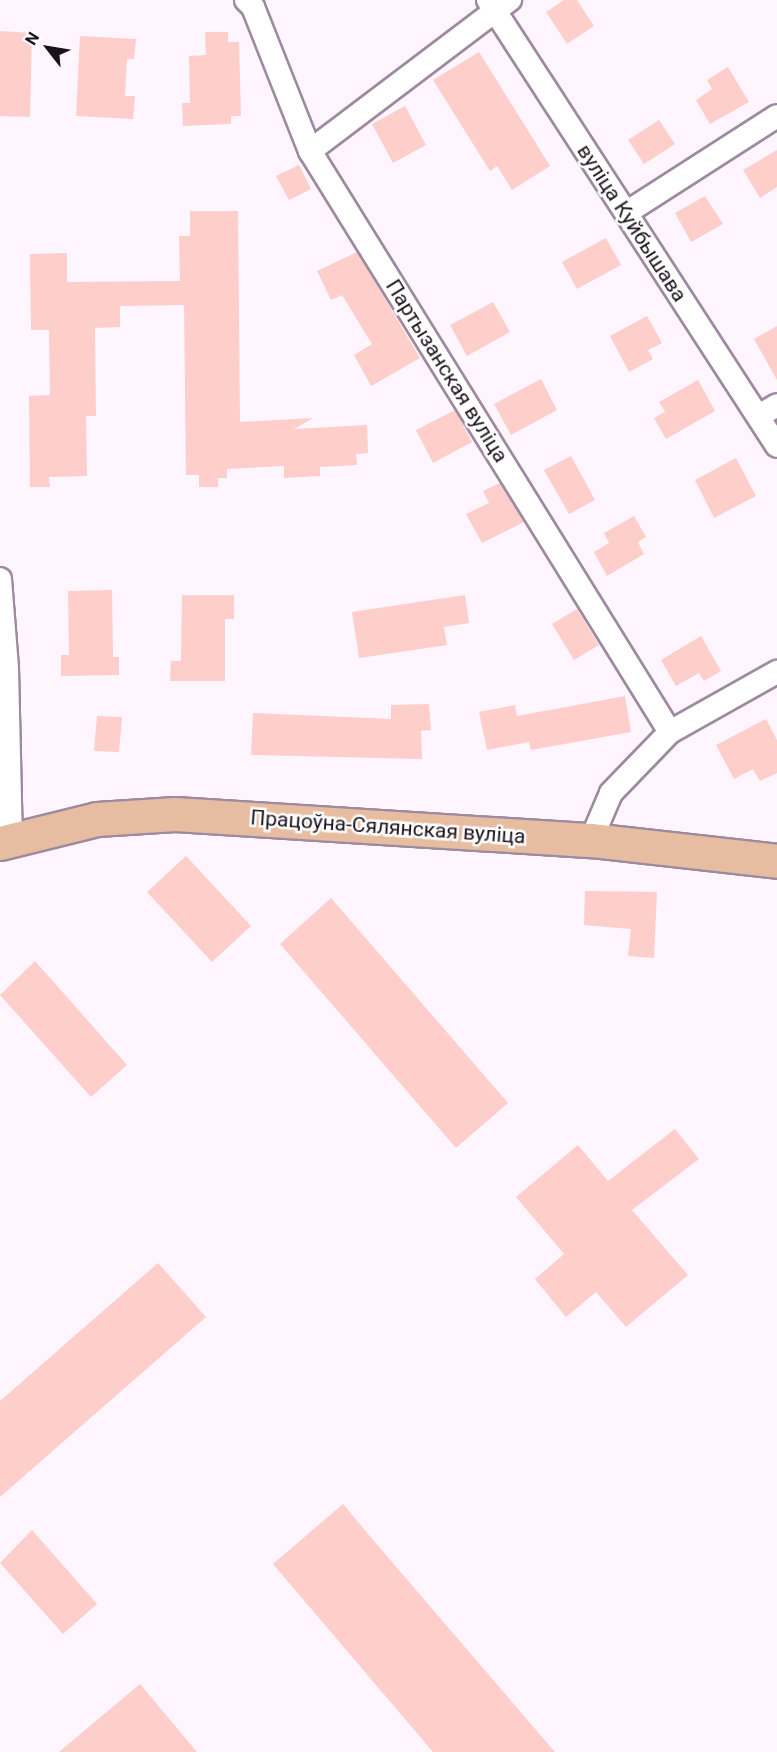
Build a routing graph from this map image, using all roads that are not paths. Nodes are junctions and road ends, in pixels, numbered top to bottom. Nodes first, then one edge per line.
1 (246, 0) edge
2 (498, 4) edge
3 (777, 116) edge
4 (310, 151) junction
5 (626, 213) junction
6 (768, 410) edge
7 (777, 446) edge
8 (0, 579) edge
9 (777, 672) edge
10 (670, 732) junction
11 (591, 840) junction
12 (5, 842) edge
13 (777, 861) edge

1 - 4 street, Партызанская вуліца
2 - 4 street
2 - 5 street, вуліца Куйбышава
3 - 5 street
4 - 10 street, Партызанская вуліца
5 - 6 street, вуліца Куйбышава
6 - 7 street, вуліца Куйбышава
8 - 12 street
9 - 10 street
10 - 11 street
11 - 12 main road, Працоўна-Сялянская вуліца
11 - 13 main road, Працоўна-Сялянская вуліца

